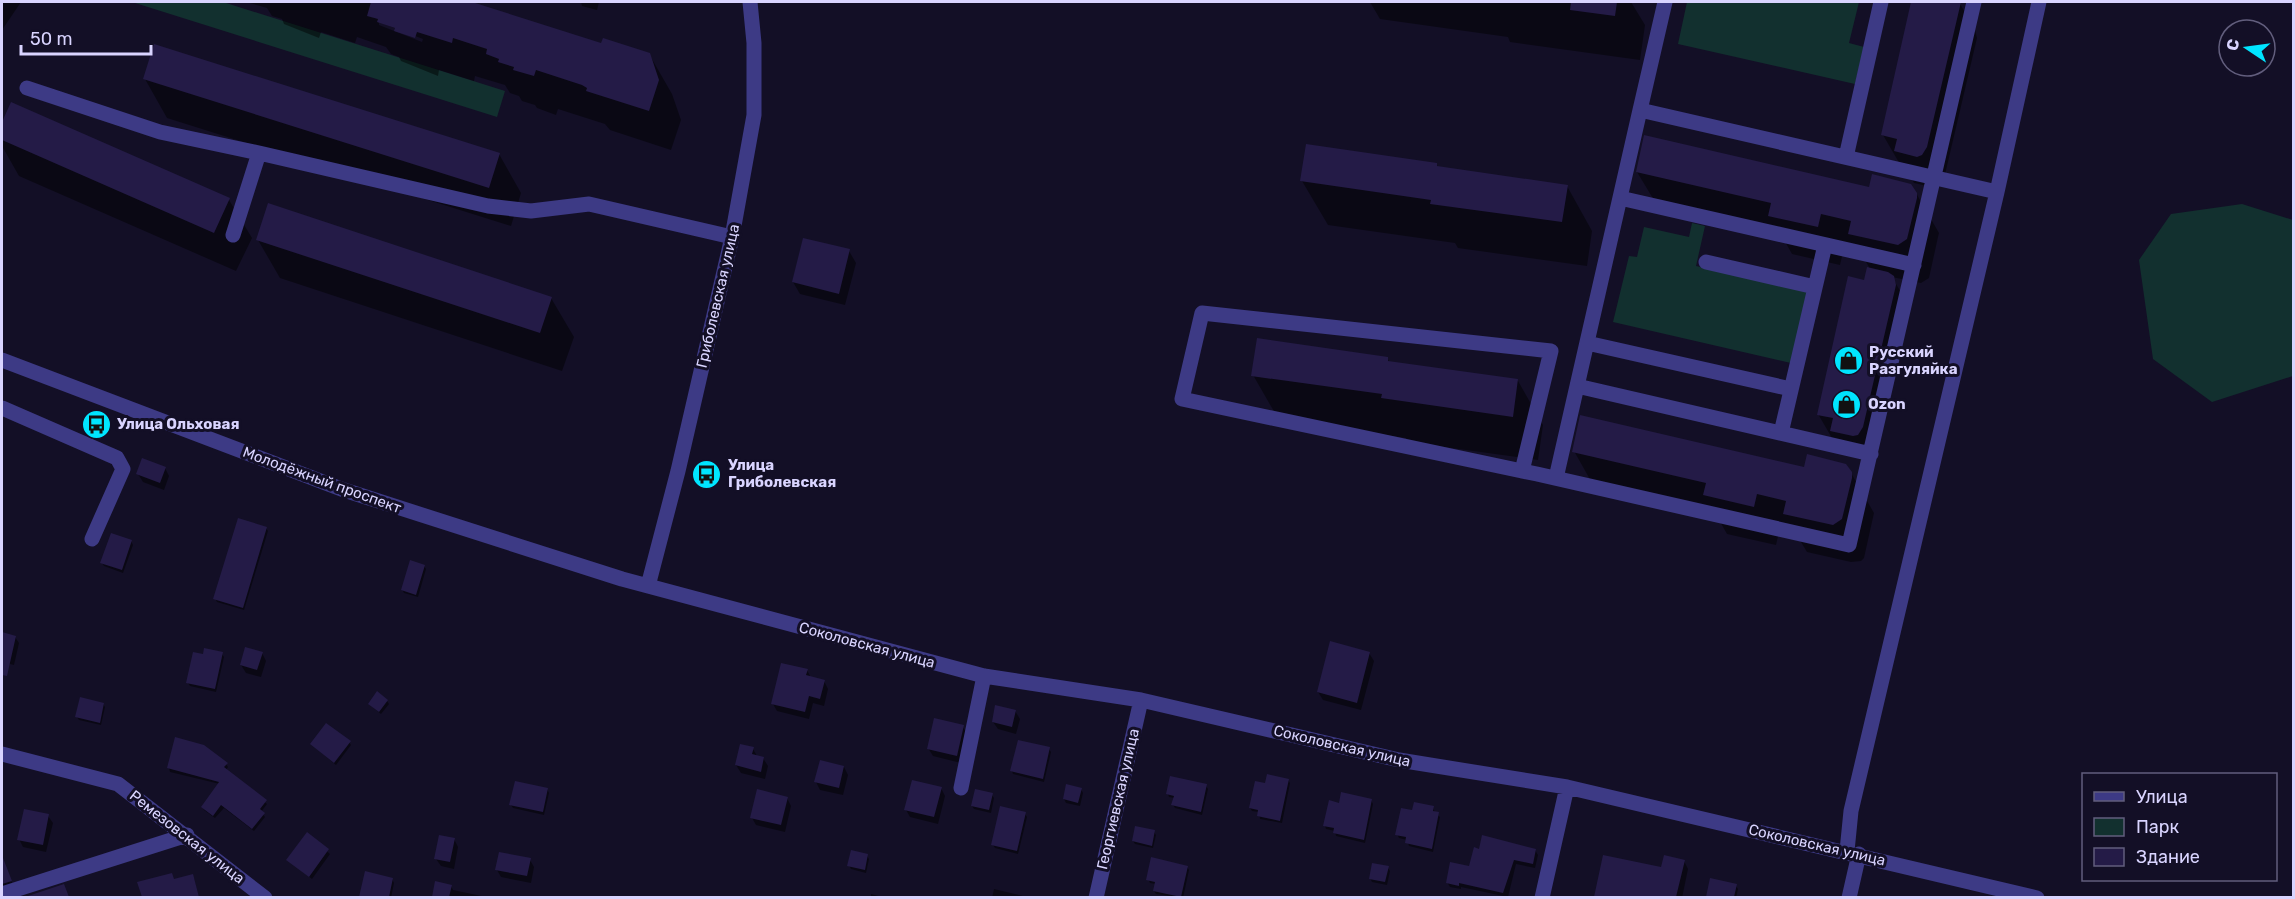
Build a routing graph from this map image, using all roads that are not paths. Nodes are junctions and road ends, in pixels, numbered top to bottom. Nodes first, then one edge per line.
1 (750, 2) edge
2 (1665, 2) edge
3 (1881, 2) edge
4 (1974, 2) edge
5 (2039, 2) edge
6 (27, 88) dead end
7 (1640, 110) junction
8 (259, 153) junction
9 (1846, 157) junction
10 (1934, 177) junction
11 (1997, 192) junction
12 (1620, 198) junction
13 (233, 236) dead end
14 (732, 237) junction
15 (1825, 245) junction
16 (1706, 262) dead end
17 (1914, 265) junction
18 (1815, 287) junction
19 (1587, 343) junction
20 (2, 360) edge
21 (1577, 386) junction
22 (1791, 389) junction
23 (2, 408) edge
24 (1781, 433) junction
25 (1870, 454) junction
26 (1522, 471) junction
27 (1556, 478) junction
28 (92, 539) dead end
29 (648, 586) junction
30 (984, 676) junction
31 (1141, 700) junction
32 (2, 754) edge
33 (1567, 787) junction
34 (961, 789) dead end
35 (187, 835) junction
36 (1853, 853) junction
37 (2, 894) edge
38 (265, 897) edge
39 (1096, 897) edge
40 (1542, 897) edge
41 (1849, 897) edge
42 (2037, 897) edge

1 - 14 street, Гриболевская улица
2 - 7 street
3 - 9 street
4 - 10 street
5 - 11 street
6 - 8 street
7 - 9 street
7 - 12 street
8 - 13 street
8 - 14 street
9 - 10 street
10 - 11 street
10 - 17 street
11 - 36 street
12 - 15 street
12 - 19 street
14 - 29 street, Гриболевская улица
15 - 17 street
15 - 18 street
16 - 18 street
17 - 25 street
18 - 22 street
19 - 21 street
19 - 22 street
20 - 29 street, Молодёжный проспект
21 - 24 street
21 - 27 street
22 - 24 street
23 - 28 street
24 - 25 street
25 - 27 street
26 - 26 street
26 - 27 street
29 - 30 street, Соколовская улица
30 - 31 street, Соколовская улица
30 - 34 street
31 - 33 street, Соколовская улица
31 - 39 street, Георгиевская улица
32 - 35 street, Ремезовская улица
33 - 36 street, Соколовская улица
33 - 40 street
35 - 37 street
35 - 38 street, Ремезовская улица
36 - 41 street
36 - 42 street, Соколовская улица

